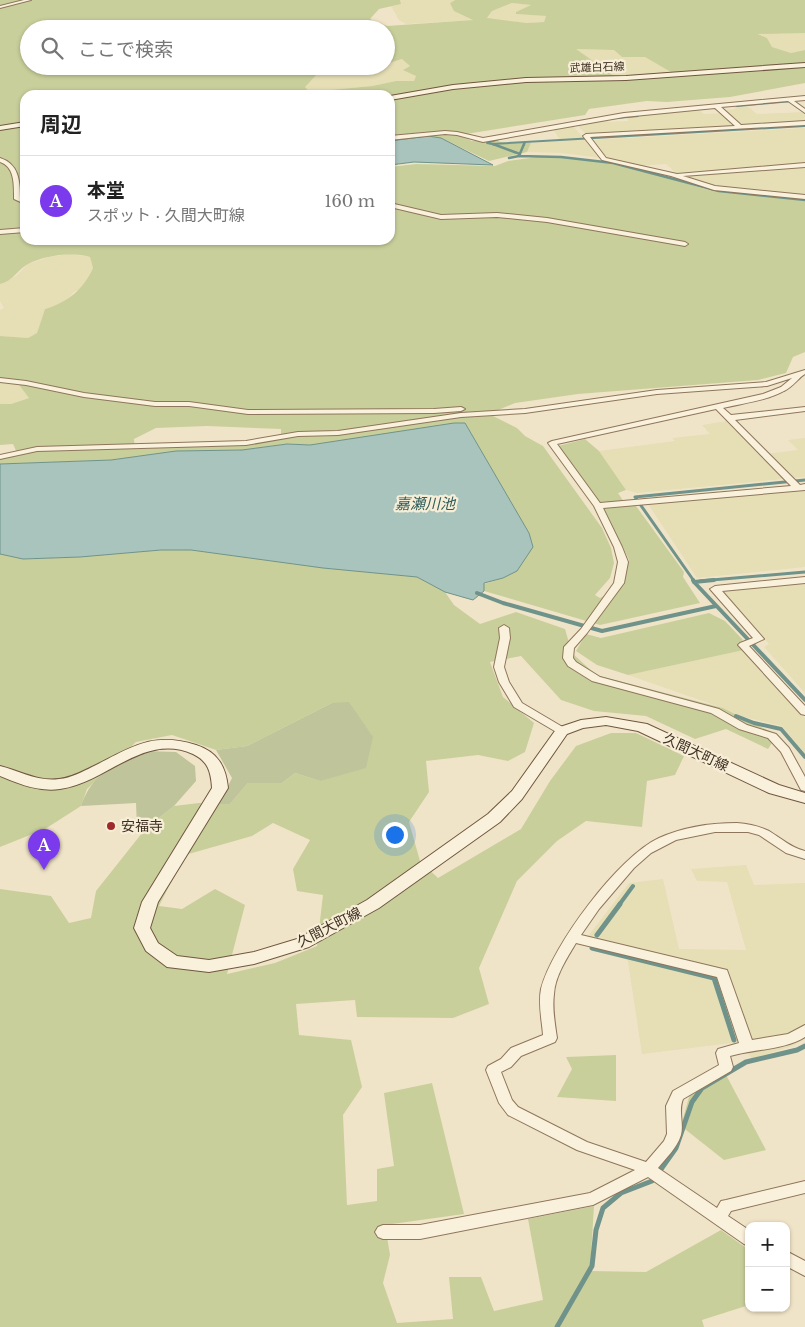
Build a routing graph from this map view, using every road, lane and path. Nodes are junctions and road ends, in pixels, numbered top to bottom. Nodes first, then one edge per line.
1 (29, 0) edge
2 (0, 7) edge
3 (805, 65) edge
4 (395, 97) edge
5 (805, 98) edge
6 (791, 101) junction
7 (717, 107) junction
8 (805, 111) edge
9 (805, 123) edge
10 (20, 125) edge
11 (574, 125) junction
12 (740, 127) junction
13 (0, 128) edge
14 (395, 137) edge
15 (587, 138) junction
16 (0, 160) edge
17 (805, 165) edge
18 (673, 175) junction
19 (805, 197) edge
20 (20, 200) edge
21 (395, 206) edge
22 (20, 230) edge
23 (0, 232) edge
24 (685, 244) dead end
25 (802, 374) edge
26 (0, 380) edge
27 (717, 406) junction
28 (555, 407) junction
29 (805, 409) edge
30 (728, 418) junction
31 (0, 456) edge
32 (796, 484) edge
33 (598, 506) junction
34 (805, 580) edge
35 (504, 628) dead end
36 (805, 712) edge
37 (562, 731) junction
38 (0, 771) edge
39 (805, 787) edge
40 (805, 798) edge
41 (805, 855) edge
42 (574, 938) junction
43 (805, 1030) edge
44 (747, 1046) junction
45 (654, 1174) junction
46 (805, 1187) edge
47 (720, 1217) junction
48 (383, 1232) dead end
49 (745, 1235) edge
50 (790, 1260) edge
51 (805, 1269) edge

1 - 2 street
3 - 4 main road, 武雄白石線
5 - 6 street
6 - 7 street
6 - 8 street
7 - 11 street
7 - 12 street
9 - 12 street
10 - 13 main road
11 - 14 street
11 - 15 street
12 - 15 street
15 - 18 street
16 - 20 street
17 - 18 street
18 - 19 street
21 - 24 street
22 - 23 street
25 - 27 street
25 - 28 street
26 - 28 street
27 - 30 street
27 - 33 street
28 - 31 street
29 - 30 street
30 - 32 street
32 - 33 street
33 - 39 street
34 - 36 street
35 - 37 street
37 - 38 main road, 久間大町線
37 - 40 main road, 久間大町線
41 - 42 street
42 - 44 street
42 - 45 street
43 - 44 street
44 - 45 street
45 - 47 street
45 - 48 street
46 - 47 street
47 - 49 street
50 - 51 street

